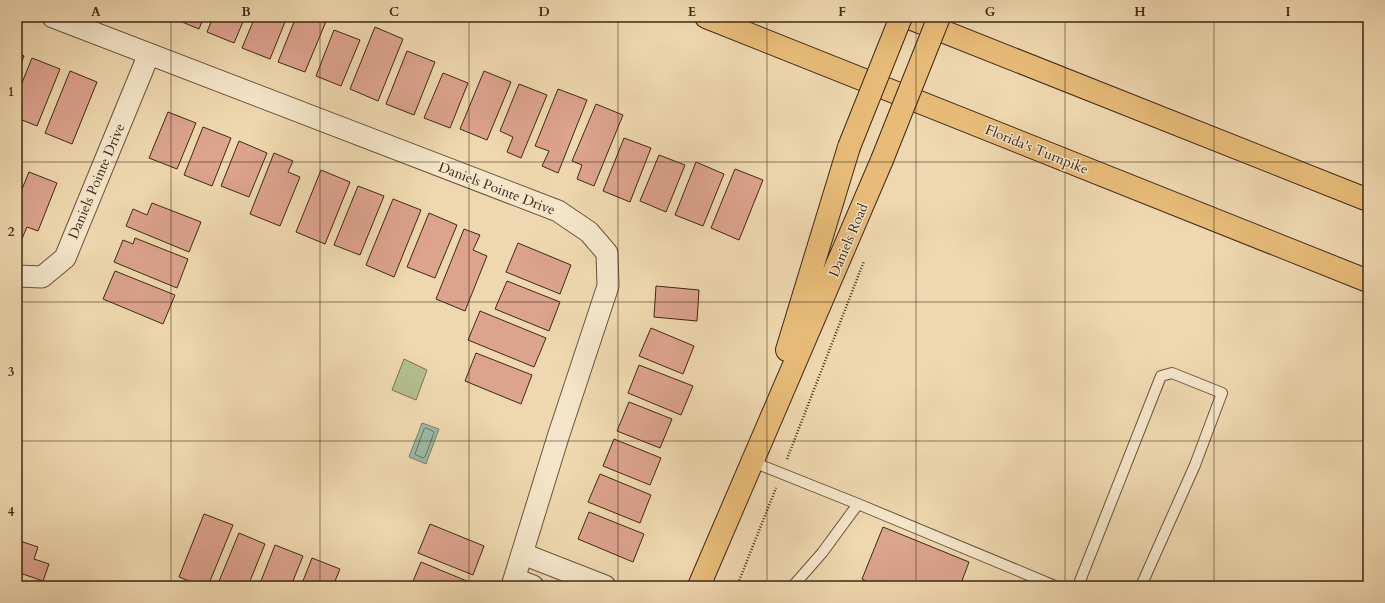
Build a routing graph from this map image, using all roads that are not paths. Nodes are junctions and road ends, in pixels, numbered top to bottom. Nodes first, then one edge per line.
1 (53, 17) edge
2 (706, 17) edge
3 (901, 17) edge
4 (906, 17) edge
5 (939, 17) edge
6 (149, 54) junction
7 (1368, 200) edge
8 (17, 276) edge
9 (1368, 281) edge
10 (753, 462) junction
11 (858, 504) junction
12 (523, 554) junction
13 (520, 584) edge
14 (605, 586) edge
15 (699, 586) edge
16 (793, 586) edge
17 (1055, 586) edge
18 (1078, 586) edge
19 (1141, 586) edge

1 - 6 street, Daniels Pointe Drive
2 - 9 main road, Florida's Turnpike
3 - 10 main road, Daniels Road, bridge
4 - 7 main road
5 - 10 main road, Daniels Road, bridge
6 - 8 street, Daniels Pointe Drive
6 - 12 street, Daniels Pointe Drive
10 - 11 lane
10 - 15 main road, Daniels Road
11 - 16 lane
11 - 17 lane
12 - 13 street, Daniels Pointe Drive
12 - 14 street
18 - 19 lane

